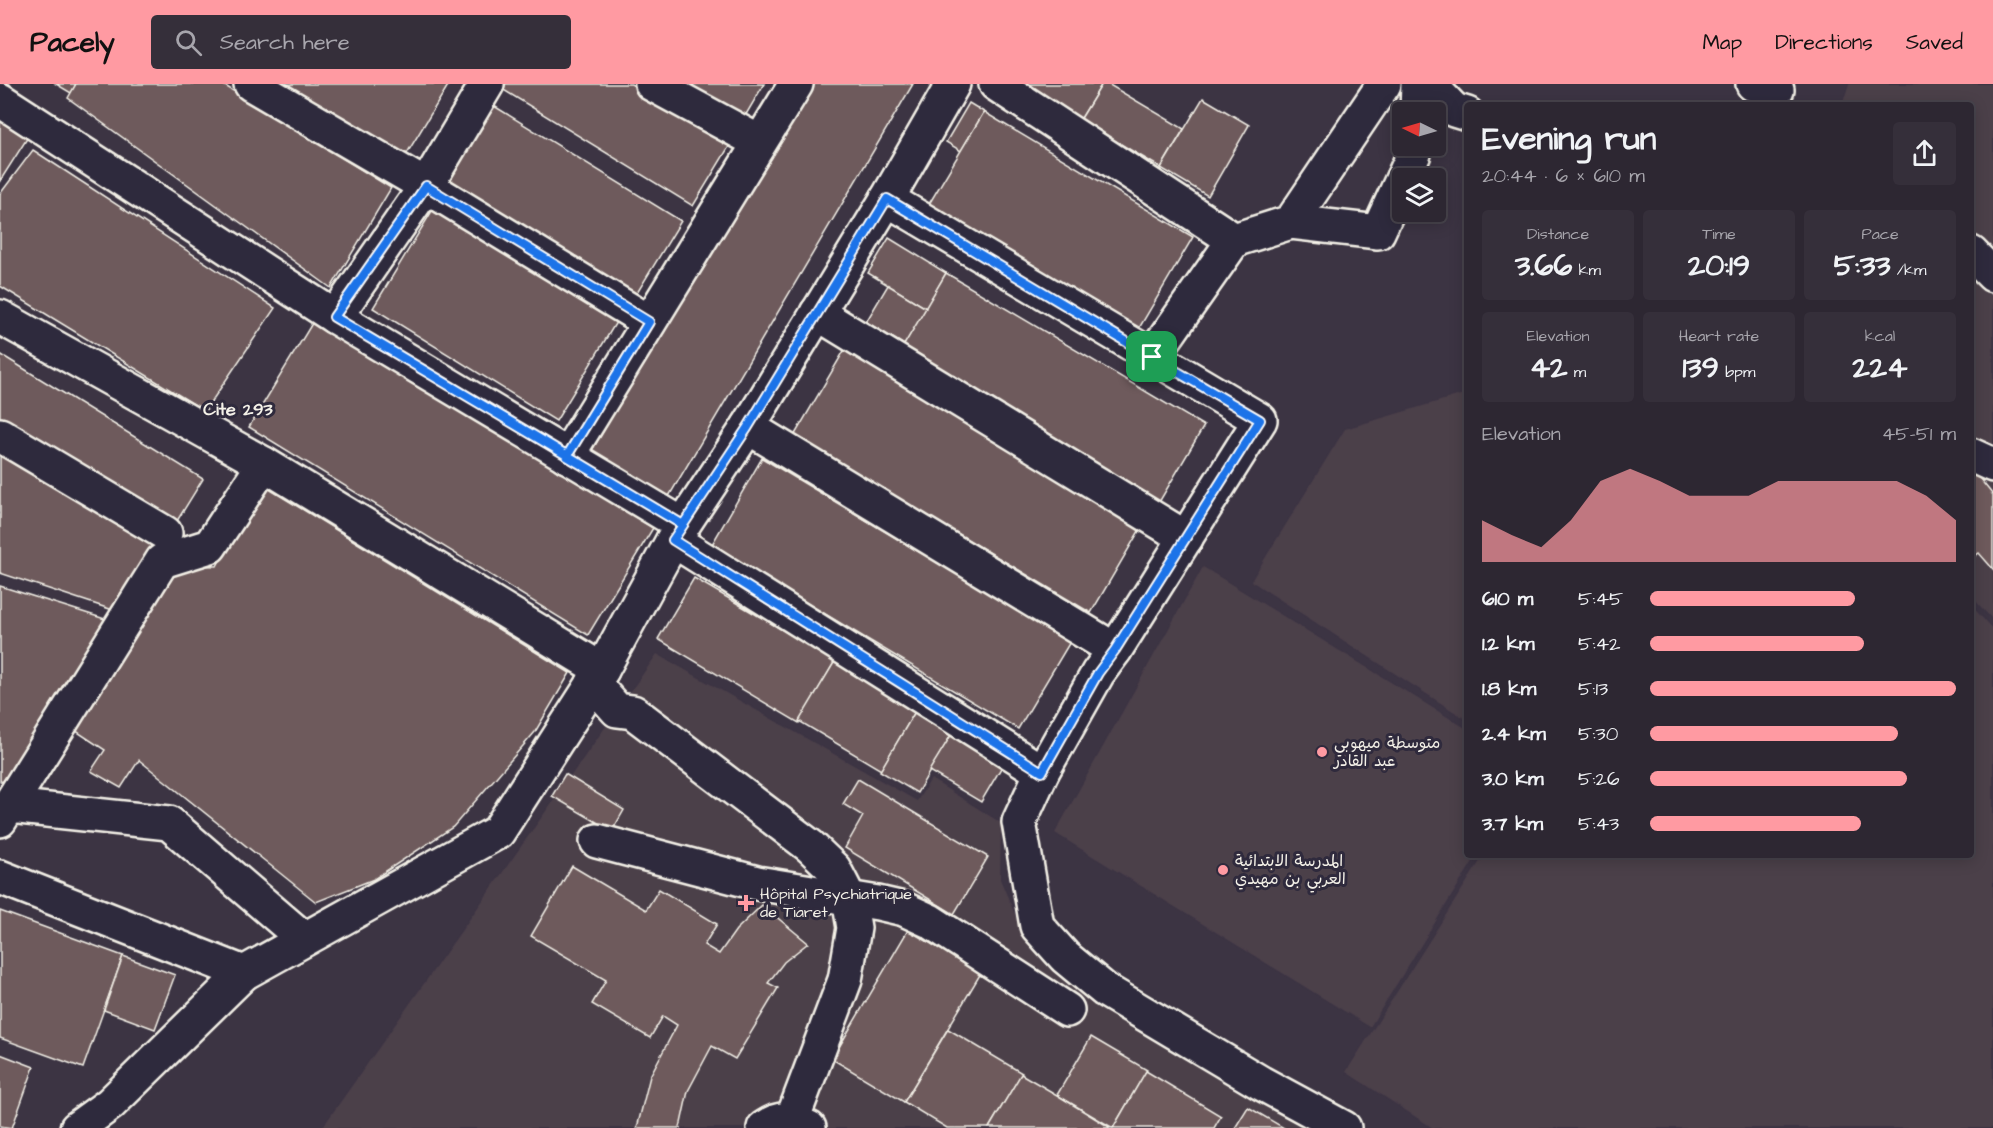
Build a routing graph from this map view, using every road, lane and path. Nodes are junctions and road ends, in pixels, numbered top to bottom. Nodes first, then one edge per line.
1 (251, 84) edge
2 (487, 84) edge
3 (796, 84) edge
4 (952, 84) edge
5 (996, 84) edge
6 (1384, 84) edge
7 (1418, 84) edge
8 (1429, 84) edge
9 (666, 87) edge
10 (0, 100) edge
11 (1417, 102) edge
12 (1464, 113) edge
13 (759, 142) junction
14 (426, 186) junction
15 (887, 199) junction
16 (1392, 202) edge
17 (1291, 222) junction
18 (1234, 240) junction
19 (1974, 256) edge
20 (1993, 275) edge
21 (1993, 282) edge
22 (1974, 290) edge
23 (817, 313) junction
24 (0, 317) edge
25 (334, 317) junction
26 (649, 322) junction
27 (1152, 357) junction
28 (748, 427) junction
29 (0, 435) edge
30 (567, 456) junction
31 (1974, 456) edge
32 (264, 464) junction
33 (1993, 465) edge
34 (678, 532) junction
35 (165, 533) dead end
36 (1186, 538) junction
37 (1115, 650) junction
38 (597, 676) junction
39 (1042, 772) junction
40 (5, 813) edge
41 (597, 840) dead end
42 (0, 877) edge
43 (849, 898) junction
44 (304, 939) junction
45 (244, 973) junction
46 (1067, 1010) dead end
47 (788, 1125) edge
48 (77, 1128) edge
49 (1344, 1128) edge

1 - 14 street
2 - 14 street
3 - 13 street
4 - 15 street
5 - 18 street
6 - 17 street
7 - 11 street
8 - 12 street
9 - 13 street
10 - 25 street
13 - 26 street
14 - 25 street
14 - 26 street
15 - 23 street
15 - 27 street
16 - 17 street
17 - 18 street
18 - 27 street
19 - 20 street
21 - 22 street
23 - 28 street
23 - 36 street
24 - 32 street
25 - 30 street
26 - 30 street
27 - 36 street
28 - 34 street
28 - 37 street
29 - 35 street
30 - 34 street
31 - 33 street
32 - 38 street
32 - 40 street
34 - 38 street
34 - 39 street
36 - 37 street
37 - 39 street
38 - 43 street
38 - 44 street
39 - 49 street
40 - 44 street
41 - 43 street
42 - 45 street
43 - 46 street
43 - 47 street
44 - 45 street
45 - 48 street

